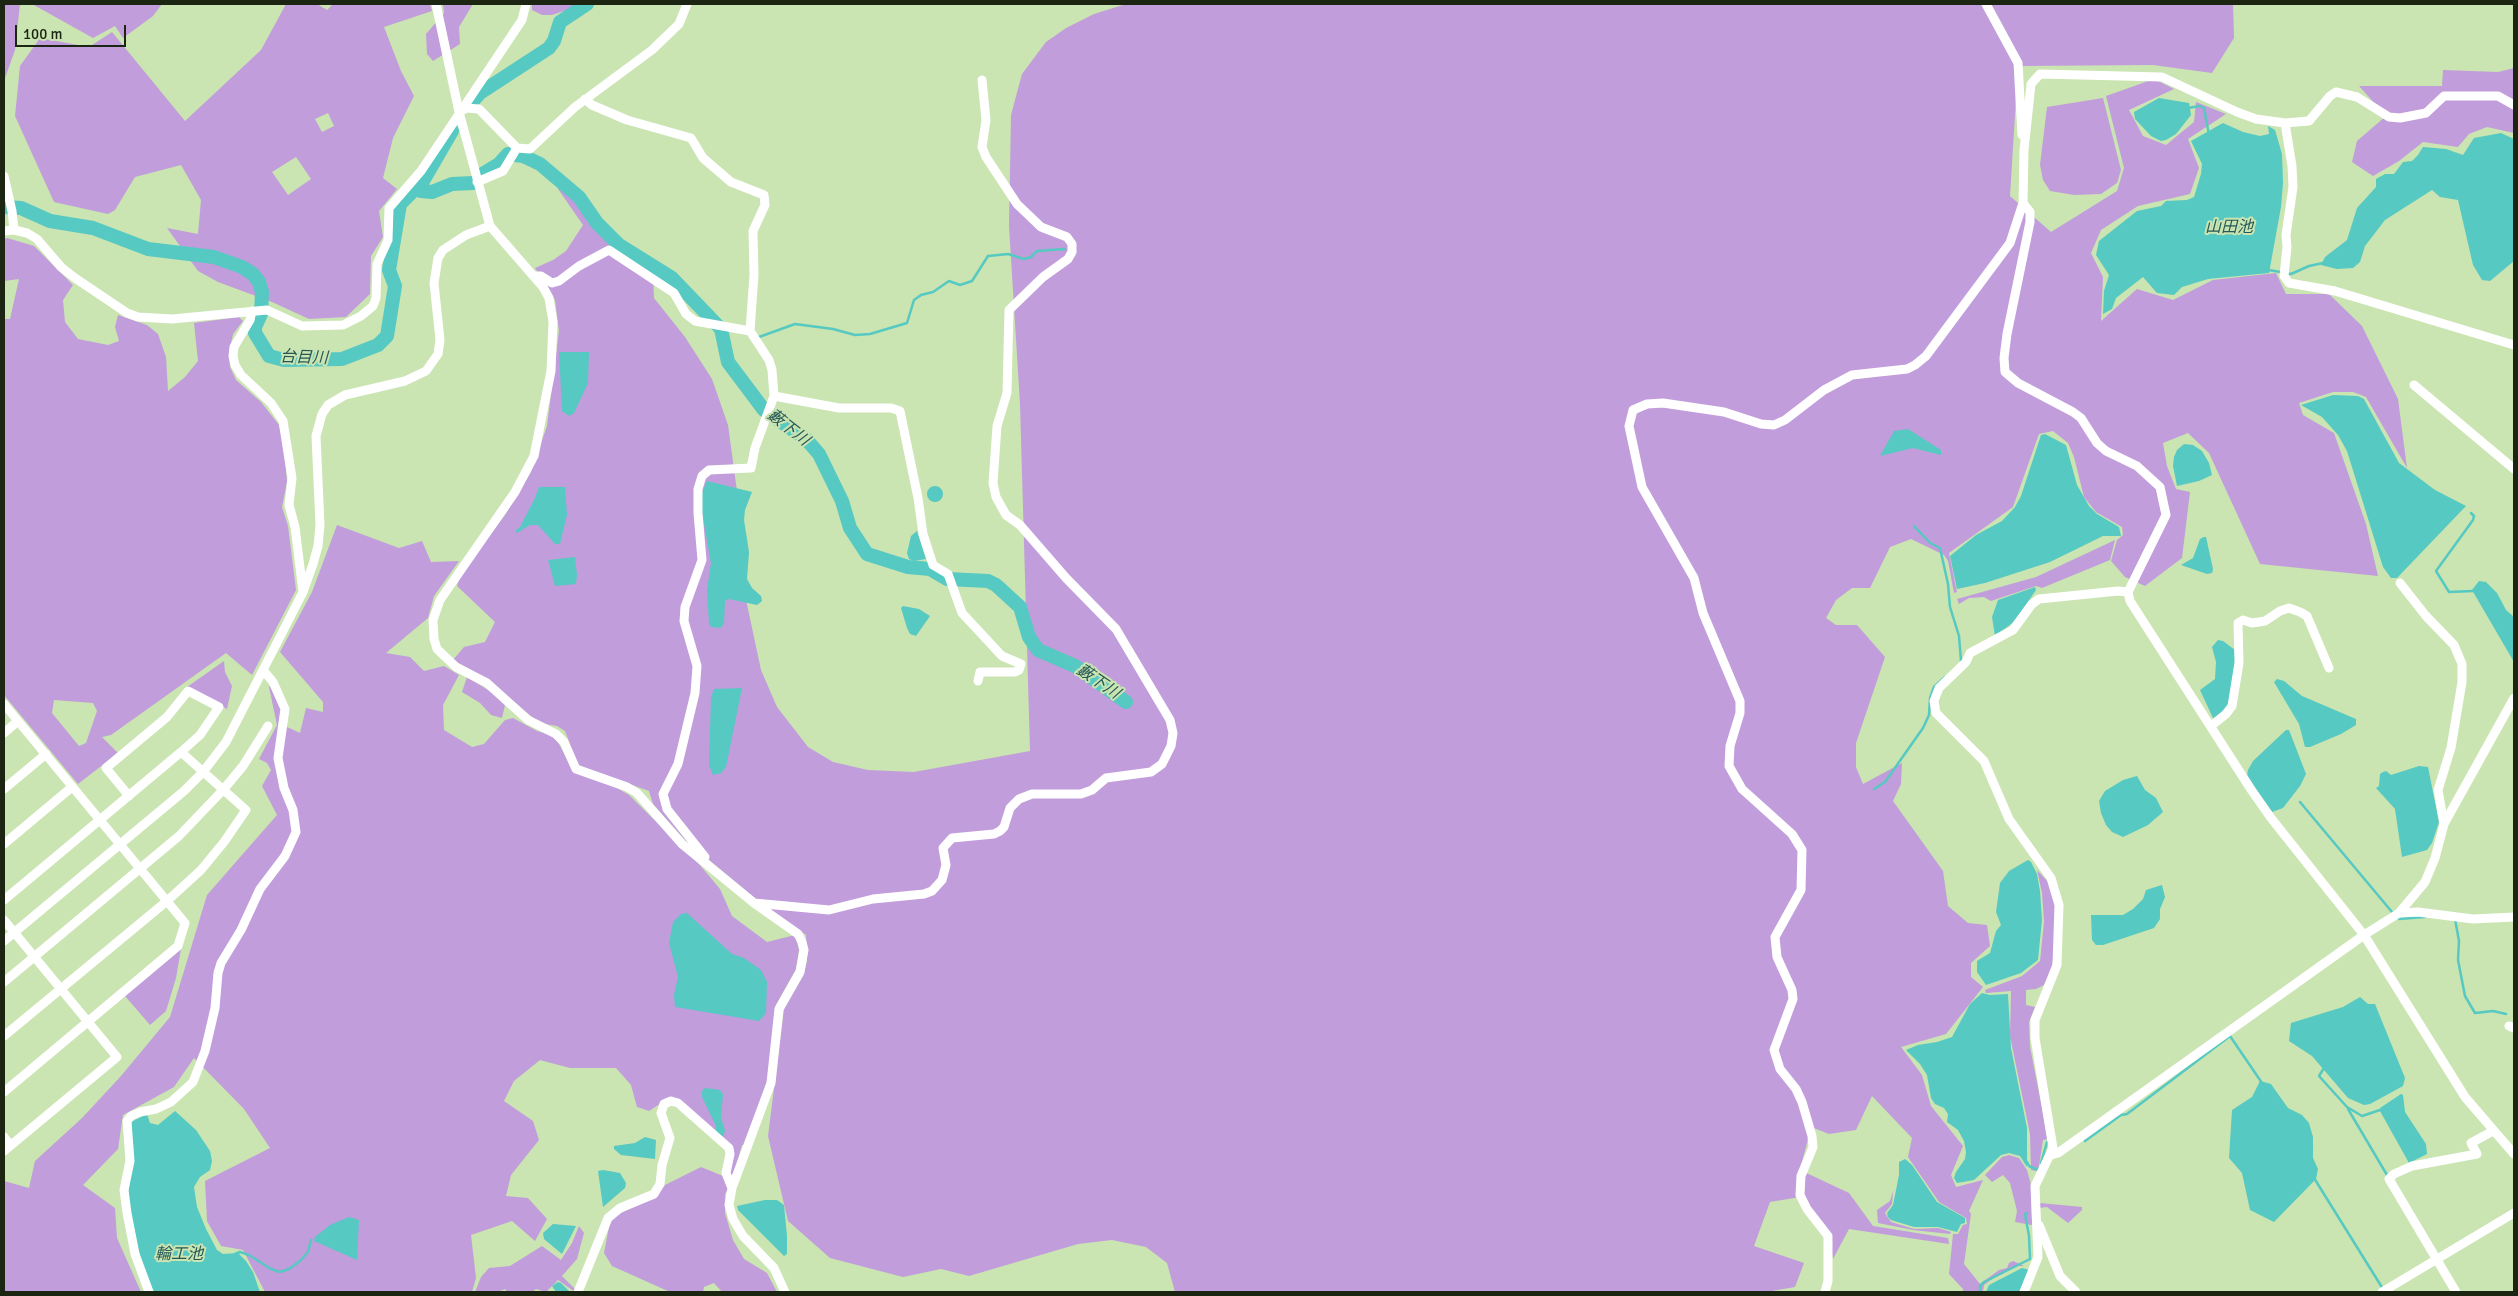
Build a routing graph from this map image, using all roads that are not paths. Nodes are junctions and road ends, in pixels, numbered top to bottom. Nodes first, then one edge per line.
1 (436, 4) edge
2 (526, 4) edge
3 (687, 4) edge
4 (1986, 4) edge
5 (982, 80) dead end
6 (585, 99) junction
7 (2514, 105) edge
8 (460, 112) junction
9 (2285, 123) junction
10 (2024, 150) junction
11 (515, 152) junction
12 (4, 176) edge
13 (477, 182) junction
14 (2023, 203) junction
15 (490, 226) junction
16 (14, 230) junction
17 (4, 231) edge
18 (534, 276) junction
19 (259, 310) junction
20 (750, 331) junction
21 (2514, 345) edge
22 (2414, 385) dead end
23 (774, 396) junction
24 (2514, 469) edge
25 (2400, 583) dead end
26 (303, 592) junction
27 (2128, 592) junction
28 (2329, 668) dead end
29 (264, 671) junction
30 (978, 681) dead end
31 (2514, 698) edge
32 (4, 704) edge
33 (18, 721) junction
34 (268, 726) dead end
35 (2211, 726) junction
36 (4, 733) edge
37 (181, 752) junction
38 (46, 754) junction
39 (203, 772) junction
40 (72, 787) junction
41 (4, 789) edge
42 (223, 790) junction
43 (129, 796) junction
44 (100, 820) junction
45 (2444, 824) junction
46 (4, 844) edge
47 (120, 844) junction
48 (709, 867) junction
49 (141, 868) junction
50 (4, 900) edge
51 (167, 901) junction
52 (754, 903) junction
53 (2399, 913) junction
54 (2514, 917) edge
55 (4, 920) edge
56 (14, 932) junction
57 (2364, 935) junction
58 (4, 941) edge
59 (34, 957) junction
60 (4, 982) edge
61 (60, 989) junction
62 (88, 1022) junction
63 (4, 1036) edge
64 (4, 1092) edge
65 (2493, 1131) junction
66 (4, 1137) edge
67 (7, 1148) edge
68 (2514, 1154) edge
69 (2051, 1155) junction
70 (732, 1188) junction
71 (2514, 1213) edge
72 (2036, 1220) junction
73 (2436, 1260) junction
74 (149, 1292) edge
75 (578, 1292) edge
76 (785, 1292) edge
77 (1825, 1292) edge
78 (2024, 1292) edge
79 (2076, 1292) edge
80 (2382, 1292) edge
81 (2456, 1292) edge

1 - 8 street
2 - 8 street
3 - 6 street
4 - 10 street
5 - 52 street
6 - 11 street
6 - 20 street
7 - 9 street
8 - 11 street
8 - 13 street
8 - 19 street
9 - 10 street
9 - 21 street
10 - 14 street
11 - 13 street
12 - 16 street
13 - 15 street
14 - 27 street
14 - 77 street
15 - 18 street
15 - 26 street
16 - 17 street
16 - 19 street
18 - 20 street
18 - 48 street
19 - 26 street
20 - 23 street
22 - 24 street
23 - 30 street
23 - 48 street
25 - 45 street
26 - 29 street
27 - 35 street
27 - 69 street
28 - 35 street
29 - 39 street
29 - 74 street
31 - 45 street
32 - 33 street
33 - 36 street
33 - 38 street
34 - 42 street
35 - 57 street
37 - 39 street
37 - 43 street
37 - 43 street
38 - 40 street
38 - 41 street
39 - 42 street
39 - 47 street
40 - 44 street
40 - 46 street
42 - 49 street
42 - 51 street
43 - 44 street
44 - 47 street
44 - 50 street
45 - 53 street
47 - 49 street
47 - 56 street
48 - 52 street
49 - 51 street
49 - 59 street
51 - 61 street
51 - 62 street
52 - 70 street
53 - 54 street
53 - 57 street
55 - 56 street
56 - 58 street
56 - 59 street
57 - 65 street
57 - 69 street
59 - 60 street
59 - 61 street
61 - 62 street
61 - 63 street
62 - 64 street
62 - 67 street
65 - 68 street
65 - 73 street
66 - 67 street
69 - 72 street
70 - 75 street
70 - 76 street
71 - 73 street
72 - 78 street
72 - 79 street
73 - 80 street
73 - 81 street

